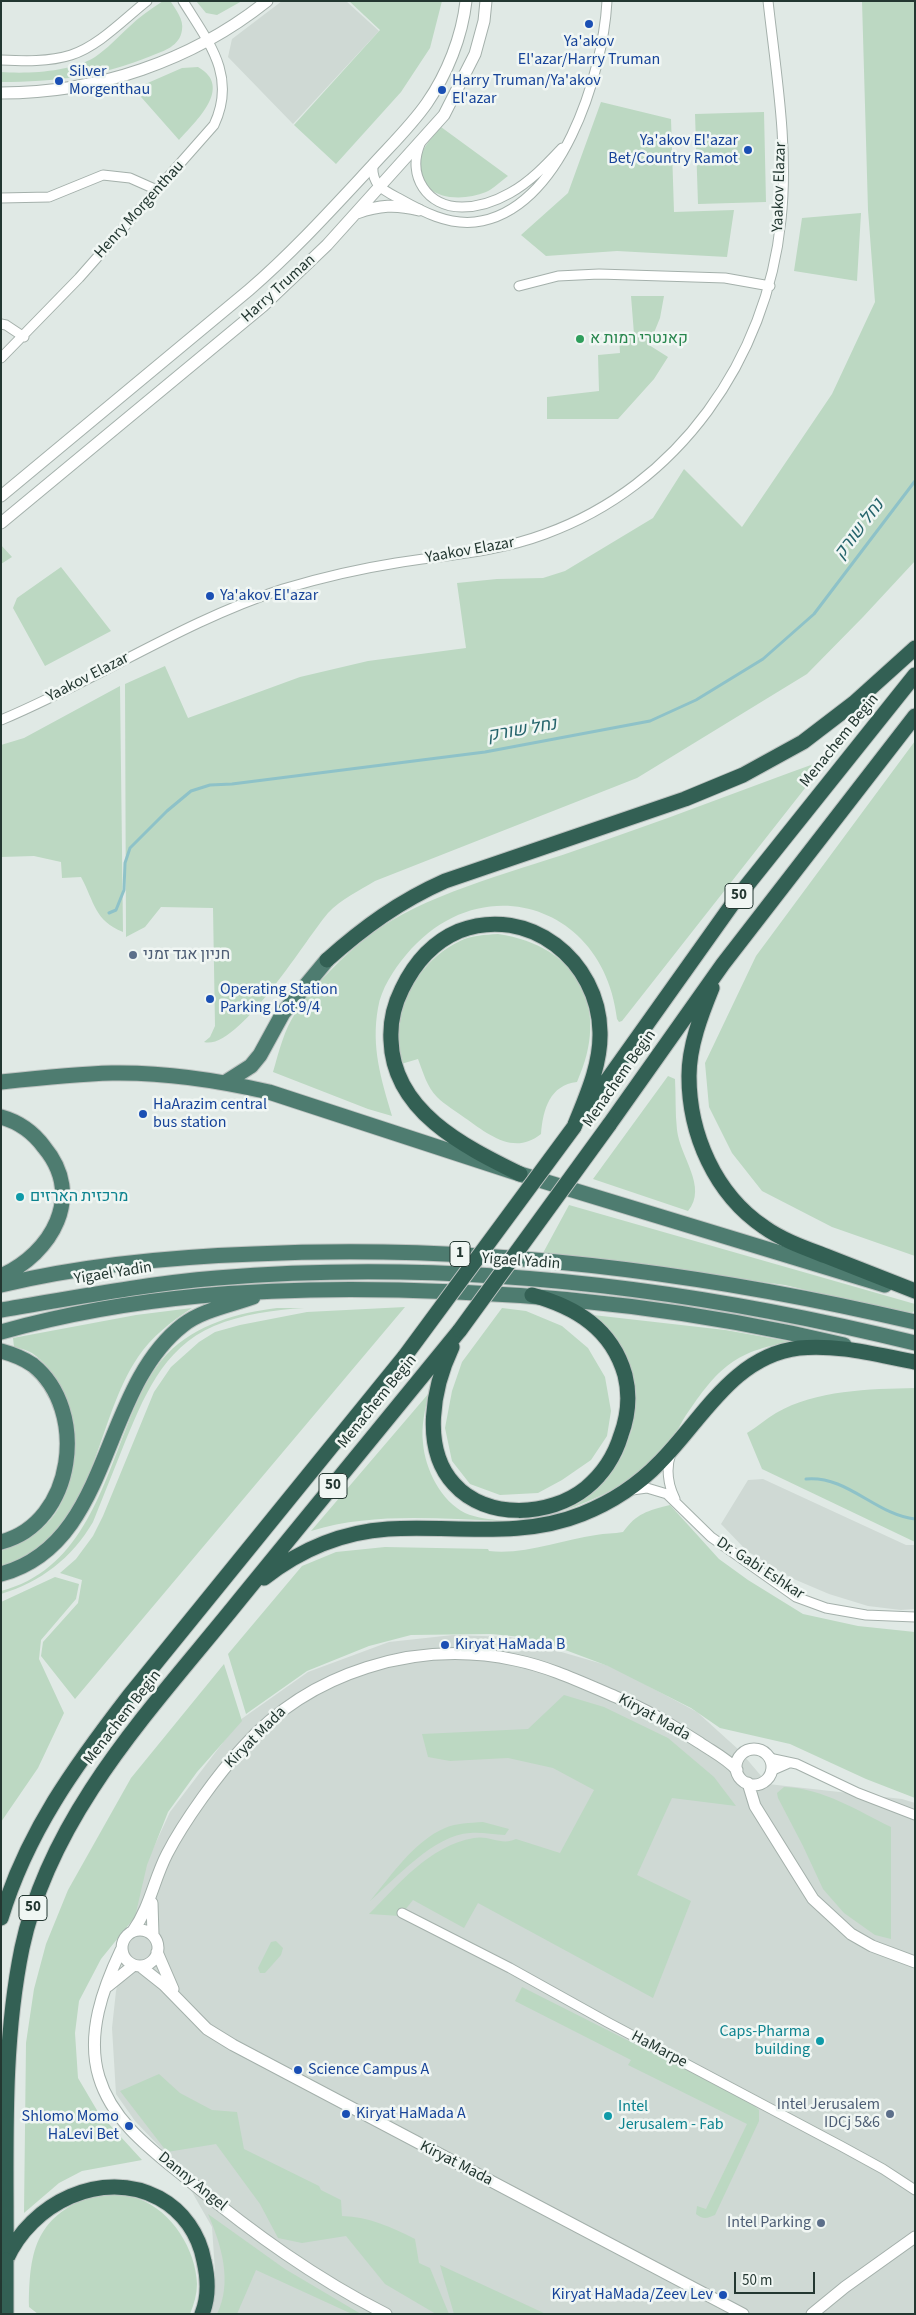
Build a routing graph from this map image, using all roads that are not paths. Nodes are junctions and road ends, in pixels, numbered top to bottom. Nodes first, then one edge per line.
1 (147, 1) edge
2 (184, 1) edge
3 (267, 1) edge
4 (466, 1) edge
5 (486, 1) edge
6 (607, 1) edge
7 (768, 1) edge
8 (207, 41) junction
9 (1, 60) edge
10 (1, 93) edge
11 (569, 140) junction
12 (421, 141) junction
13 (373, 164) junction
14 (379, 188) junction
15 (157, 190) junction
16 (4, 198) edge
17 (419, 210) junction
18 (355, 214) junction
19 (519, 286) dead end
20 (770, 286) junction
21 (1, 324) edge
22 (24, 337) junction
23 (1, 358) edge
24 (1, 496) edge
25 (1, 523) edge
26 (915, 648) edge
27 (915, 675) edge
28 (915, 716) edge
29 (1, 720) edge
30 (723, 964) junction
31 (1, 1082) edge
32 (226, 1082) junction
33 (1, 1117) edge
34 (574, 1126) junction
35 (520, 1174) junction
36 (1, 1276) edge
37 (1, 1285) edge
38 (271, 1291) junction
39 (915, 1293) edge
40 (532, 1296) junction
41 (1, 1310) edge
42 (915, 1322) edge
43 (1, 1332) edge
44 (915, 1343) edge
45 (1, 1351) edge
46 (442, 1359) junction
47 (915, 1362) edge
48 (673, 1448) junction
49 (625, 1492) junction
50 (678, 1503) junction
51 (1, 1542) edge
52 (1, 1574) edge
53 (228, 1615) junction
54 (915, 1617) edge
55 (720, 1755) junction
56 (740, 1756) junction
57 (770, 1758) junction
58 (792, 1763) junction
59 (737, 1770) junction
60 (771, 1771) junction
61 (754, 1784) junction
62 (915, 1815) edge
63 (154, 1886) junction
64 (402, 1913) dead end
65 (1, 1918) edge
66 (133, 1931) junction
67 (153, 1935) junction
68 (121, 1950) junction
69 (157, 1952) junction
70 (915, 1962) edge
71 (137, 1966) junction
72 (106, 1987) junction
73 (179, 2000) junction
74 (915, 2190) edge
75 (915, 2237) edge
76 (6, 2260) junction
77 (6, 2314) edge
78 (202, 2314) edge
79 (386, 2314) edge
80 (743, 2314) edge
81 (812, 2314) edge

1 - 9 street
2 - 8 street, Henry Morgenthau
3 - 8 street
4 - 13 street, Harry Truman
5 - 12 street, Harry Truman
6 - 11 street
7 - 20 street, Yaakov Elazar
8 - 10 street
8 - 15 street, Henry Morgenthau
11 - 12 street
11 - 17 street
12 - 14 street, Harry Truman
13 - 14 street
13 - 24 street, Harry Truman
14 - 17 street
14 - 18 street, Harry Truman
15 - 16 street
15 - 22 street, Henry Morgenthau
17 - 18 street
18 - 25 street, Harry Truman
19 - 20 street
20 - 29 street, Yaakov Elazar
21 - 22 street
22 - 23 street, Henry Morgenthau
26 - 32 highway
27 - 34 highway, Menachem Begin / 50
28 - 30 highway, Menachem Begin / 50
30 - 39 highway
30 - 46 highway, Menachem Begin / 50, bridge
31 - 32 highway
32 - 35 highway
33 - 36 highway
34 - 35 highway
34 - 65 highway, Menachem Begin / 50, bridge
35 - 39 highway
37 - 42 highway, Yigael Yadin / 1
38 - 40 highway
38 - 43 highway
38 - 52 highway
40 - 46 highway
40 - 47 highway
41 - 44 highway, Yigael Yadin / 1
45 - 51 highway
46 - 53 highway, Menachem Begin / 50
47 - 48 highway
48 - 49 highway
48 - 50 street, Dr. Gabi Eshkar
49 - 50 street, Dr. Gabi Eshkar
49 - 53 highway
50 - 54 street, Dr. Gabi Eshkar
53 - 76 highway, Menachem Begin / 50
55 - 56 street, Kiryat Mada
55 - 59 street, Kiryat Mada
55 - 63 street, Kiryat Mada
56 - 57 street
56 - 59 street
57 - 58 street
57 - 60 street
58 - 60 street
58 - 62 street
59 - 61 street
60 - 61 street
61 - 70 street
63 - 66 street, Kiryat Mada
63 - 67 street, Kiryat Mada
64 - 74 street, HaMarpe
66 - 67 street
66 - 68 street
67 - 69 street
68 - 71 street
68 - 72 street, Danny Angel
69 - 71 street
69 - 73 street, Kiryat Mada
71 - 72 street
71 - 73 street, Kiryat Mada
72 - 79 street, Danny Angel
73 - 80 street, Kiryat Mada
75 - 81 street
76 - 77 highway, Menachem Begin / 50, bridge
76 - 78 highway

